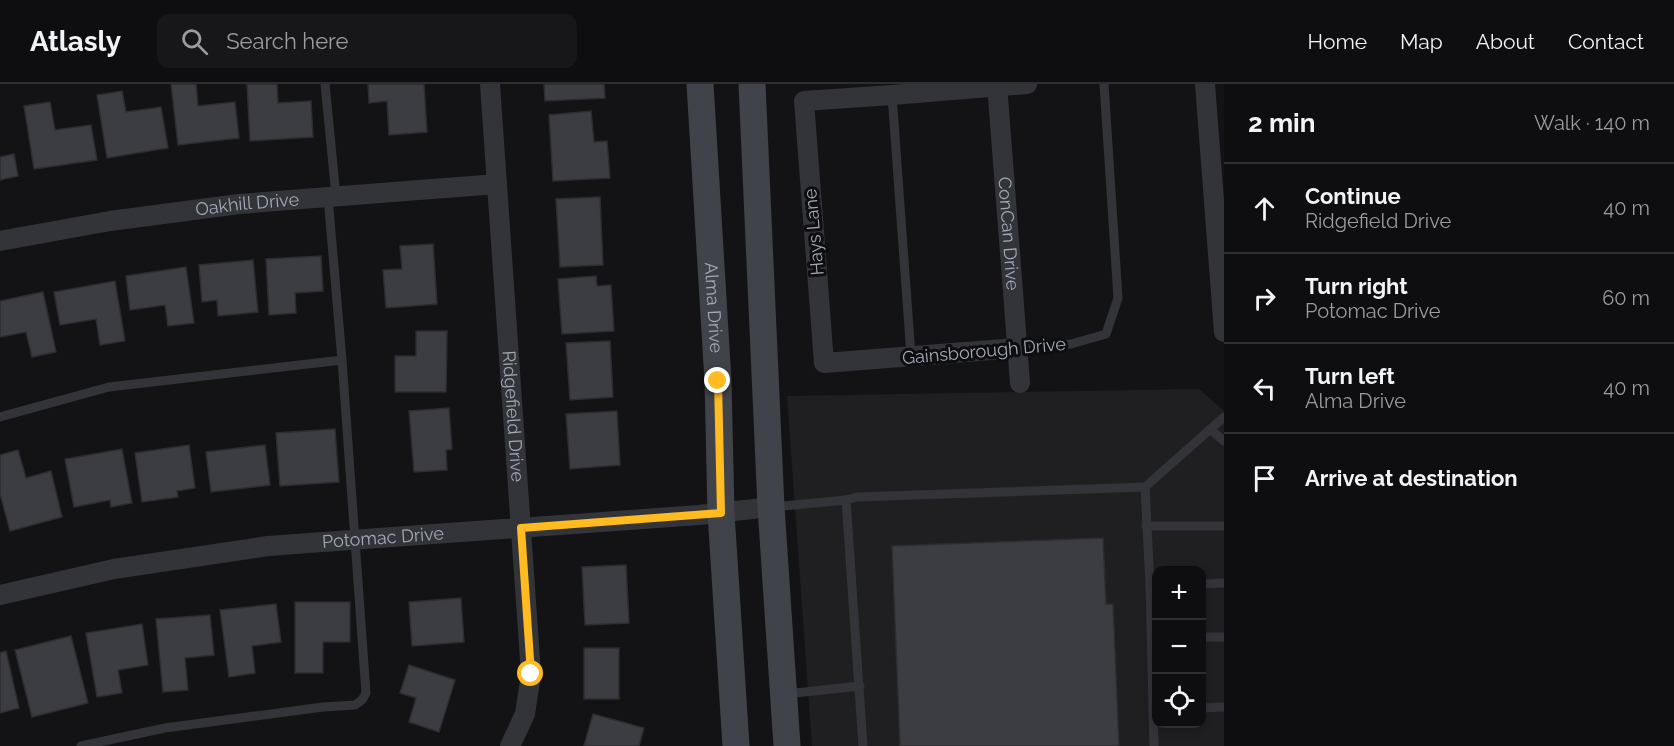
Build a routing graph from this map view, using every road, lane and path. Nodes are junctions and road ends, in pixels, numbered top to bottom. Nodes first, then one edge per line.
1 (325, 84) edge
2 (490, 84) edge
3 (700, 84) edge
4 (752, 84) edge
5 (1027, 84) edge
6 (1104, 84) edge
7 (1205, 84) edge
8 (997, 85) edge
9 (892, 95) junction
10 (1218, 182) edge
11 (497, 184) junction
12 (332, 197) junction
13 (0, 241) edge
14 (1222, 282) edge
15 (1224, 332) edge
16 (1017, 348) junction
17 (911, 357) junction
18 (342, 360) junction
19 (824, 363) joint
20 (1020, 383) dead end
21 (0, 417) edge
22 (1224, 417) edge
23 (1210, 429) junction
24 (1224, 441) edge
25 (1144, 487) junction
26 (846, 500) junction
27 (771, 507) junction
28 (721, 513) junction
29 (1146, 526) junction
30 (1224, 526) edge
31 (521, 528) junction
32 (355, 540) junction
33 (1152, 577) edge
34 (1224, 583) edge
35 (1206, 584) edge
36 (0, 595) edge
37 (1206, 637) edge
38 (1224, 637) edge
39 (860, 686) junction
40 (783, 695) junction
41 (1224, 707) edge
42 (1206, 708) edge
43 (1154, 728) edge
44 (81, 746) edge
45 (510, 746) edge
46 (736, 746) edge
47 (787, 746) edge
48 (863, 746) edge
49 (1154, 746) edge

1 - 12 lane
2 - 11 street, Ridgefield Drive
3 - 28 main road, Alma Drive
4 - 27 main road
5 - 8 street
6 - 16 lane, Gainsborough Drive
7 - 10 street
8 - 9 street
8 - 16 street, ConCan Drive
9 - 17 lane
9 - 19 street, Hays Lane
10 - 14 street
11 - 12 street, Oakhill Drive
11 - 31 street, Ridgefield Drive
12 - 13 street, Oakhill Drive
12 - 18 lane
14 - 15 street
16 - 17 street, Gainsborough Drive
16 - 20 street, ConCan Drive
17 - 19 street, Gainsborough Drive
18 - 21 lane
18 - 32 lane
22 - 23 lane
23 - 24 lane
23 - 25 lane
25 - 26 lane
25 - 29 lane
26 - 27 lane
26 - 39 lane
27 - 28 street, Potomac Drive
27 - 40 main road
28 - 31 street, Potomac Drive
28 - 46 main road, Alma Drive
29 - 30 lane
29 - 33 lane
31 - 32 street, Potomac Drive
31 - 45 street, Ridgefield Drive
32 - 36 street, Potomac Drive
32 - 44 lane
34 - 35 lane
37 - 38 lane
39 - 40 lane
39 - 48 lane
40 - 47 main road
41 - 42 lane
43 - 49 lane

